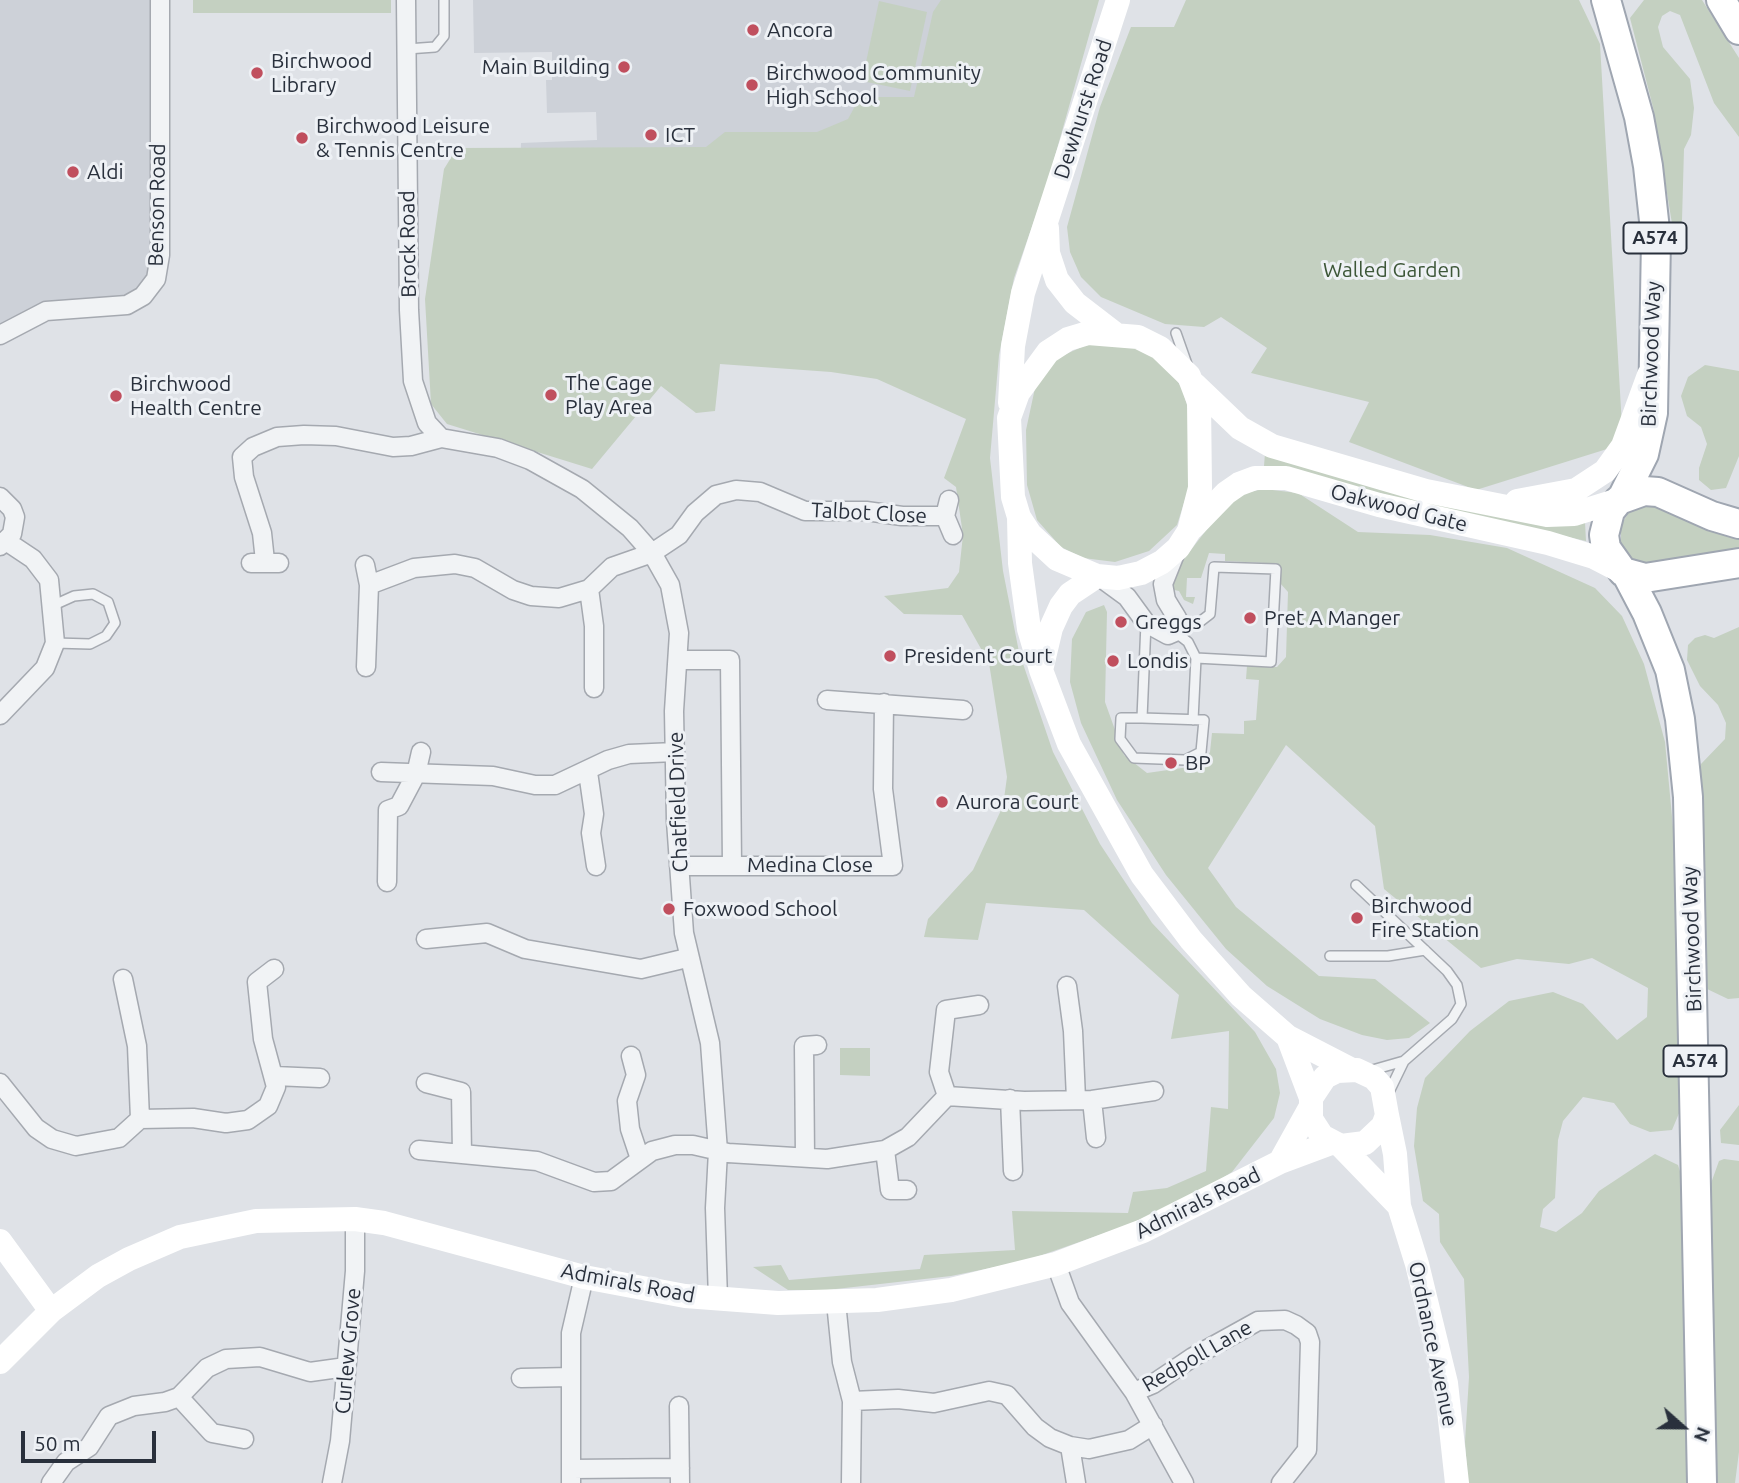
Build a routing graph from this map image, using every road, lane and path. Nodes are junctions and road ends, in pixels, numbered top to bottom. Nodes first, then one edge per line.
1 (160, 0) edge
2 (406, 0) edge
3 (444, 0) edge
4 (1118, 0) edge
5 (1606, 0) edge
6 (1721, 0) edge
7 (1739, 30) edge
8 (407, 49) junction
9 (1046, 217) junction
10 (1114, 333) junction
11 (1177, 333) dead end
12 (0, 335) edge
13 (1653, 361) junction
14 (1192, 381) junction
15 (1009, 418) junction
16 (441, 438) junction
17 (0, 497) edge
18 (1621, 499) junction
19 (1478, 502) junction
20 (1019, 517) junction
21 (1739, 524) edge
22 (953, 535) dead end
23 (1184, 539) junction
24 (3, 544) edge
25 (652, 553) junction
26 (265, 562) dead end
27 (1739, 563) edge
28 (365, 565) dead end
29 (1624, 572) junction
30 (1098, 576) junction
31 (369, 585) junction
32 (589, 589) junction
33 (54, 606) junction
34 (1146, 623) junction
35 (1176, 625) junction
36 (55, 643) junction
37 (1196, 658) junction
38 (678, 660) junction
39 (366, 667) dead end
40 (1041, 670) junction
41 (594, 688) dead end
42 (827, 700) dead end
43 (884, 704) junction
44 (963, 710) dead end
45 (0, 715) edge
46 (1142, 718) junction
47 (1193, 720) junction
48 (421, 752) dead end
49 (675, 752) junction
50 (381, 772) dead end
51 (588, 772) junction
52 (416, 774) junction
53 (732, 865) junction
54 (596, 866) dead end
55 (679, 866) junction
56 (387, 881) dead end
57 (1356, 885) dead end
58 (426, 939) dead end
59 (1425, 950) junction
60 (1330, 956) dead end
61 (688, 958) junction
62 (274, 970) dead end
63 (123, 979) dead end
64 (1087, 997) dead end
65 (979, 1004) dead end
66 (1288, 1037) junction
67 (817, 1045) dead end
68 (631, 1056) dead end
69 (1404, 1061) junction
70 (1357, 1070) junction
71 (275, 1076) junction
72 (320, 1078) dead end
73 (0, 1083) edge
74 (426, 1083) dead end
75 (1154, 1091) dead end
76 (947, 1096) junction
77 (1010, 1099) junction
78 (1084, 1099) junction
79 (1310, 1103) junction
80 (1387, 1106) junction
81 (140, 1119) junction
82 (1096, 1138) dead end
83 (1336, 1144) junction
84 (419, 1150) dead end
85 (885, 1150) junction
86 (718, 1151) junction
87 (462, 1154) junction
88 (805, 1157) junction
89 (639, 1158) junction
90 (1280, 1162) junction
91 (1013, 1171) dead end
92 (907, 1190) dead end
93 (1399, 1206) junction
94 (355, 1219) junction
95 (0, 1241) edge
96 (1056, 1264) junction
97 (584, 1277) junction
98 (718, 1299) junction
99 (836, 1302) junction
100 (51, 1311) junction
101 (0, 1362) edge
102 (346, 1367) junction
103 (571, 1377) junction
104 (522, 1378) dead end
105 (1134, 1392) junction
106 (179, 1397) junction
107 (852, 1401) junction
108 (679, 1406) dead end
109 (1153, 1425) junction
110 (244, 1439) dead end
111 (1070, 1446) junction
112 (572, 1476) edge
113 (680, 1476) edge
114 (51, 1483) edge
115 (332, 1483) edge
116 (851, 1483) edge
117 (1076, 1483) edge
118 (1184, 1483) edge
119 (1281, 1483) edge
120 (1457, 1483) edge
121 (1702, 1483) edge

1 - 12 street, Benson Road
2 - 8 street, Brock Road
3 - 8 lane
4 - 9 street, Dewhurst Road
5 - 13 main road, Birchwood Way / A574
6 - 7 main road
8 - 16 street, Brock Road
9 - 10 street, Dewhurst Road
9 - 15 street, Dewhurst Road
10 - 14 street
10 - 15 street
11 - 14 lane
13 - 18 main road, Birchwood Way / A574
13 - 19 street
14 - 19 street, Oakwood Gate
14 - 23 street
15 - 20 street
16 - 25 street, Chatfield Drive
16 - 26 street
17 - 24 street
18 - 19 street, Oakwood Gate
18 - 21 main road
18 - 29 main road, A574
20 - 30 street
20 - 40 street
22 - 25 street, Talbot Close
23 - 29 street, Oakwood Gate
23 - 30 street
23 - 35 street
24 - 33 street
25 - 32 street, Talbot Close
25 - 38 street, Chatfield Drive
27 - 29 main road
28 - 31 street
29 - 121 main road, Birchwood Way / A574
30 - 34 street
30 - 40 street
31 - 32 street
31 - 39 street
32 - 41 street
33 - 36 street
33 - 36 lane
34 - 35 street
34 - 46 lane
35 - 37 lane
35 - 37 lane
36 - 45 street
37 - 47 lane
38 - 49 street, Chatfield Drive
38 - 53 street, Medina Close
40 - 66 street
42 - 43 street
43 - 44 street
43 - 53 street, Medina Close
46 - 47 lane
46 - 47 lane
48 - 52 street
49 - 51 street
49 - 55 street, Chatfield Drive
50 - 52 street
51 - 52 street
51 - 54 street
52 - 56 street
53 - 55 street, Medina Close
55 - 61 street, Chatfield Drive
57 - 59 lane
58 - 61 street
59 - 60 lane
59 - 69 lane
61 - 86 street, Chatfield Drive
62 - 71 street
63 - 81 street
64 - 78 street
65 - 76 street
66 - 70 street
66 - 79 street
67 - 88 street
68 - 89 street
69 - 70 lane
69 - 80 lane
70 - 79 street
70 - 80 street
71 - 72 street
71 - 81 street
73 - 81 street
74 - 87 street
75 - 78 street
76 - 77 street
76 - 85 street
77 - 78 street
77 - 91 street
78 - 82 street
79 - 83 street
79 - 90 street, Admirals Road
80 - 83 street
80 - 93 street, Ordnance Avenue
83 - 90 street, Admirals Road
83 - 93 street, Ordnance Avenue
84 - 87 street
85 - 88 street
85 - 92 street
86 - 88 street
86 - 89 street
86 - 98 street, Chatfield Drive
87 - 89 street
90 - 96 street, Admirals Road
93 - 120 street, Ordnance Avenue
94 - 97 street, Admirals Road
94 - 100 street, Admirals Road
94 - 102 street, Curlew Grove
95 - 100 street
96 - 99 street, Admirals Road
96 - 105 street
97 - 98 street, Admirals Road
97 - 103 street
98 - 99 street, Admirals Road
99 - 107 street
100 - 101 street, Admirals Road
102 - 106 street
102 - 115 street, Curlew Grove
103 - 104 street
103 - 112 street
105 - 109 street
105 - 119 street, Redpoll Lane
106 - 110 street
106 - 114 street
107 - 111 street
107 - 116 street
108 - 113 street
109 - 111 street
109 - 118 street
111 - 117 street
112 - 113 street

